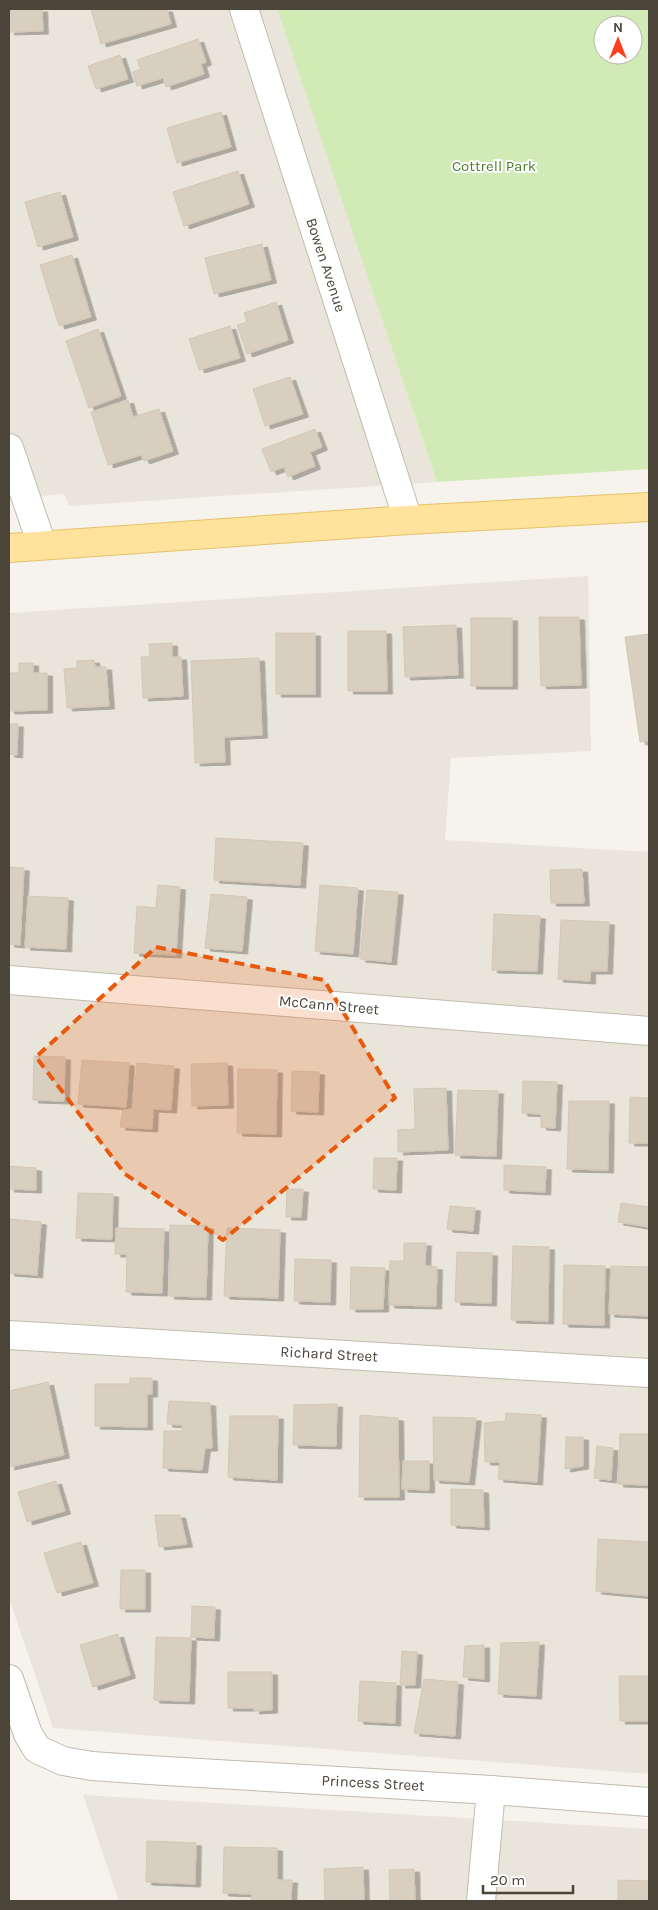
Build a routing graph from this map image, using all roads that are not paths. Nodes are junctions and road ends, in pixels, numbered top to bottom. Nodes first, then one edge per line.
1 (244, 9) edge
2 (9, 448) edge
3 (649, 507) edge
4 (408, 520) junction
5 (42, 545) junction
6 (9, 548) edge
7 (9, 980) edge
8 (649, 1031) edge
9 (9, 1334) edge
10 (649, 1372) edge
11 (9, 1679) edge
12 (491, 1790) junction
13 (649, 1802) edge
14 (481, 1901) edge

1 - 4 street, Bowen Avenue
2 - 5 street
3 - 4 main road
4 - 5 main road
5 - 6 main road
7 - 8 street, McCann Street
9 - 10 street, Richard Street
11 - 12 street, Princess Street
12 - 13 street, Princess Street
12 - 14 street

